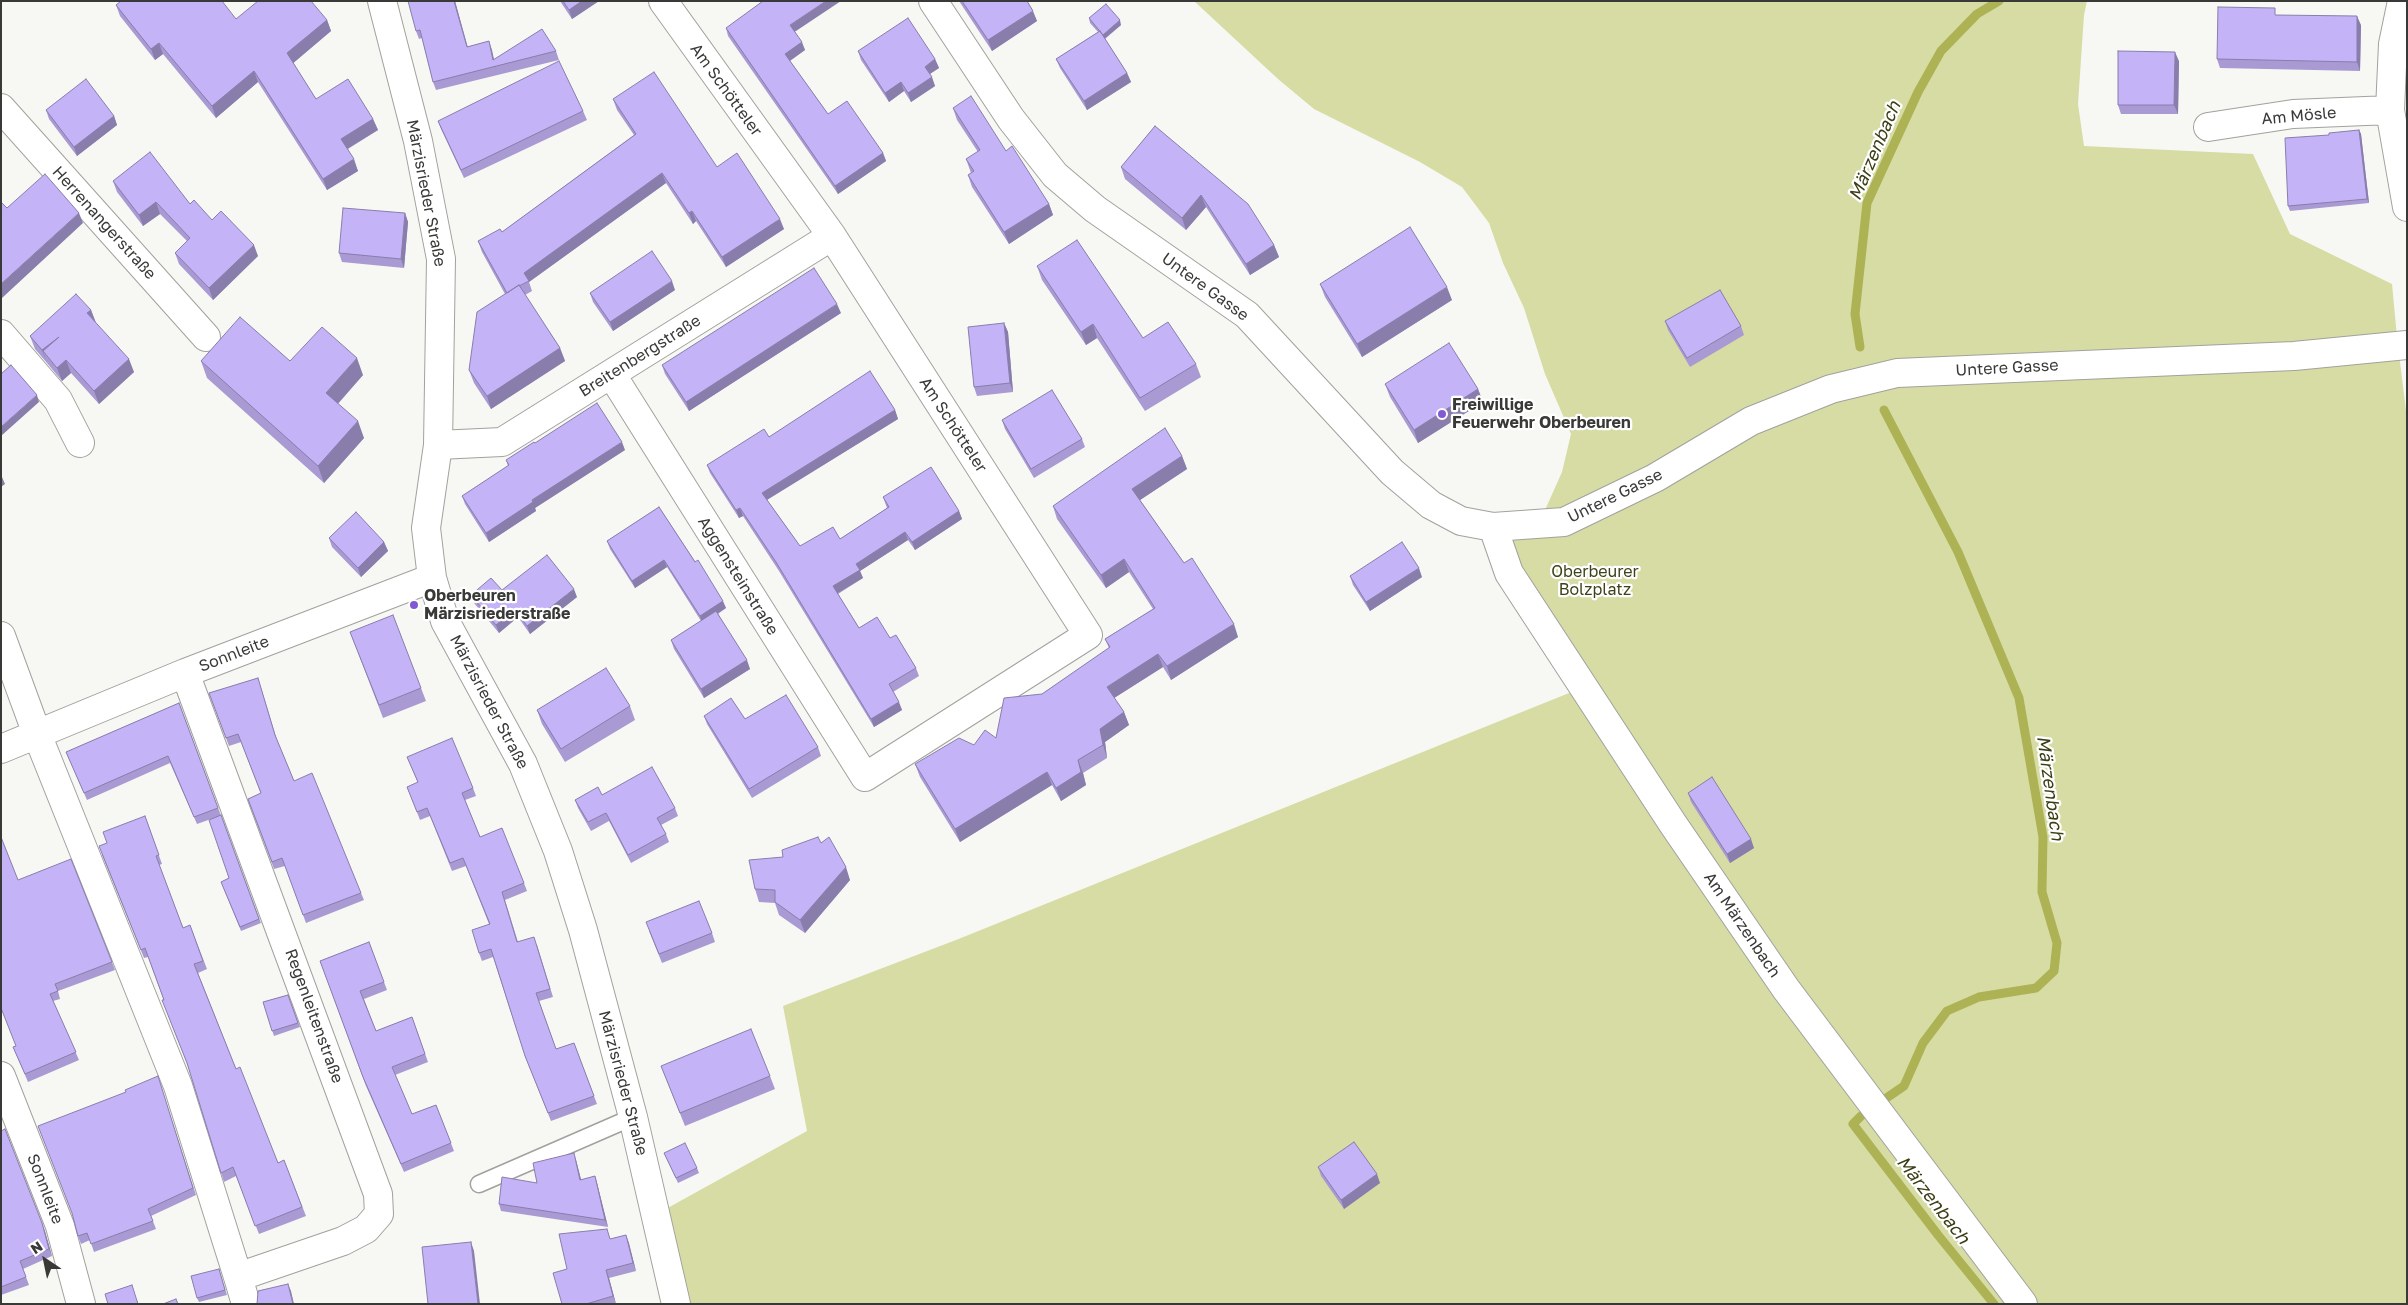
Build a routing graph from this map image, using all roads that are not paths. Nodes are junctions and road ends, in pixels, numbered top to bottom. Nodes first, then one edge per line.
1 (382, 1) edge
2 (663, 1) edge
3 (933, 1) edge
4 (2402, 1) edge
5 (1, 108) edge
6 (2390, 110) junction
7 (2208, 127) dead end
8 (2407, 207) edge
9 (832, 236) junction
10 (1, 334) edge
11 (206, 337) dead end
12 (2407, 345) edge
13 (612, 374) junction
14 (80, 443) dead end
15 (438, 445) junction
16 (1493, 527) junction
17 (432, 578) junction
18 (1, 636) edge
19 (185, 673) junction
20 (37, 734) junction
21 (1, 750) edge
22 (865, 777) joint
23 (1, 1076) edge
24 (633, 1117) junction
25 (479, 1184) dead end
26 (238, 1277) junction
27 (82, 1304) edge
28 (246, 1304) edge
29 (676, 1304) edge
30 (2023, 1304) edge

1 - 15 street, Märzisrieder Straße
2 - 9 street, Am Schötteler
3 - 16 street, Untere Gasse
4 - 6 street
5 - 11 street, Herrenangerstraße
6 - 7 street, Am Mösle
6 - 8 street
9 - 13 street, Breitenbergstraße
9 - 22 street, Am Schötteler
10 - 14 street
12 - 16 street, Untere Gasse
13 - 15 street, Breitenbergstraße
13 - 22 street, Aggensteinstraße
15 - 17 street, Märzisrieder Straße
16 - 30 street, Am Märzenbach
17 - 19 street, Sonnleite
17 - 24 street, Märzisrieder Straße
18 - 20 street
19 - 20 street, Sonnleite
19 - 26 street, Regenleitenstraße
20 - 21 street, Sonnleite
20 - 26 street
23 - 27 street, Sonnleite
24 - 25 lane
24 - 29 street, Märzisrieder Straße
26 - 28 street

